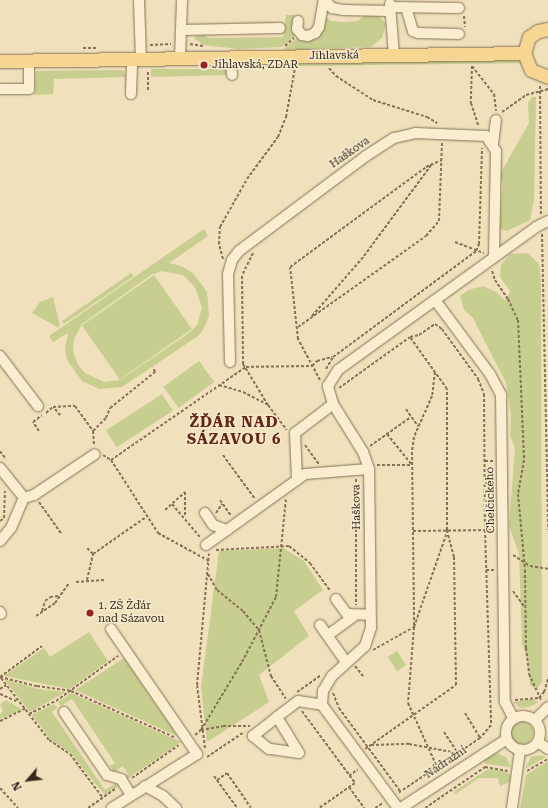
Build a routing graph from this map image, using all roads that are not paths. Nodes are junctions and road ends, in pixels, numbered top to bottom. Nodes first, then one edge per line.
1 (138, 0) edge
2 (182, 0) edge
3 (324, 0) edge
4 (390, 6) edge
5 (406, 7) junction
6 (459, 8) road end
7 (298, 21) dead end
8 (548, 24) edge
9 (280, 28) dead end
10 (548, 29) edge
11 (182, 30) junction
12 (459, 34) road end
13 (524, 53) junction
14 (394, 55) junction
15 (180, 58) junction
16 (230, 58) junction
17 (0, 61) edge
18 (29, 61) junction
19 (140, 62) junction
20 (232, 75) dead end
21 (544, 78) edge
22 (0, 90) edge
23 (131, 94) dead end
24 (496, 120) road end
25 (493, 144) junction
26 (545, 222) edge
27 (492, 259) junction
28 (435, 300) junction
29 (0, 356) edge
30 (230, 362) dead end
31 (333, 404) junction
32 (38, 406) dead end
33 (94, 454) road end
34 (372, 467) junction
35 (0, 468) edge
36 (297, 480) junction
37 (24, 498) junction
38 (205, 513) dead end
39 (227, 530) junction
40 (0, 541) edge
41 (206, 545) road end
42 (336, 599) road end
43 (370, 615) junction
44 (355, 616) junction
45 (320, 625) dead end
46 (110, 629) dead end
47 (328, 635) junction
48 (346, 662) junction
49 (322, 705) junction
50 (548, 707) edge
51 (64, 712) dead end
52 (277, 717) dead end
53 (513, 718) junction
54 (535, 720) junction
55 (507, 739) junction
56 (538, 742) junction
57 (548, 749) edge
58 (520, 750) junction
59 (145, 786) junction
60 (131, 795) junction
61 (112, 808) edge
62 (176, 808) edge
63 (399, 808) edge
64 (512, 808) edge

1 - 19 street
2 - 11 street
3 - 4 street
3 - 7 street
4 - 5 street
4 - 14 street
5 - 6 street
5 - 12 street
8 - 10 main road
9 - 11 street
10 - 13 main road
11 - 15 street
13 - 14 main road, Jihlavská
13 - 21 main road
14 - 16 main road, Jihlavská
15 - 16 main road, Jihlavská
15 - 19 main road, Jihlavská
16 - 20 street
17 - 18 main road, Jihlavská
18 - 19 main road, Jihlavská
18 - 22 street
19 - 23 street
24 - 25 street
25 - 27 street
25 - 30 street, Haškova
26 - 27 street, Haškova
27 - 28 street, Haškova
28 - 31 street, Haškova
28 - 53 street, Chelčického
29 - 32 street
31 - 34 street, Haškova
31 - 36 street
33 - 37 street
34 - 36 street
34 - 43 street, Haškova
35 - 37 street
36 - 39 street
37 - 40 street
38 - 39 street
39 - 41 street
42 - 44 street
43 - 44 street
43 - 48 street, Haškova
44 - 47 street
45 - 47 street
46 - 59 street
47 - 48 street
48 - 49 street, Haškova
49 - 52 street
49 - 63 street
50 - 54 street
51 - 60 street
53 - 54 street
53 - 55 street
54 - 56 street
55 - 58 street
55 - 63 street, Nádražní
56 - 57 street
56 - 58 street
58 - 64 street
59 - 60 street
59 - 62 street
60 - 61 street

